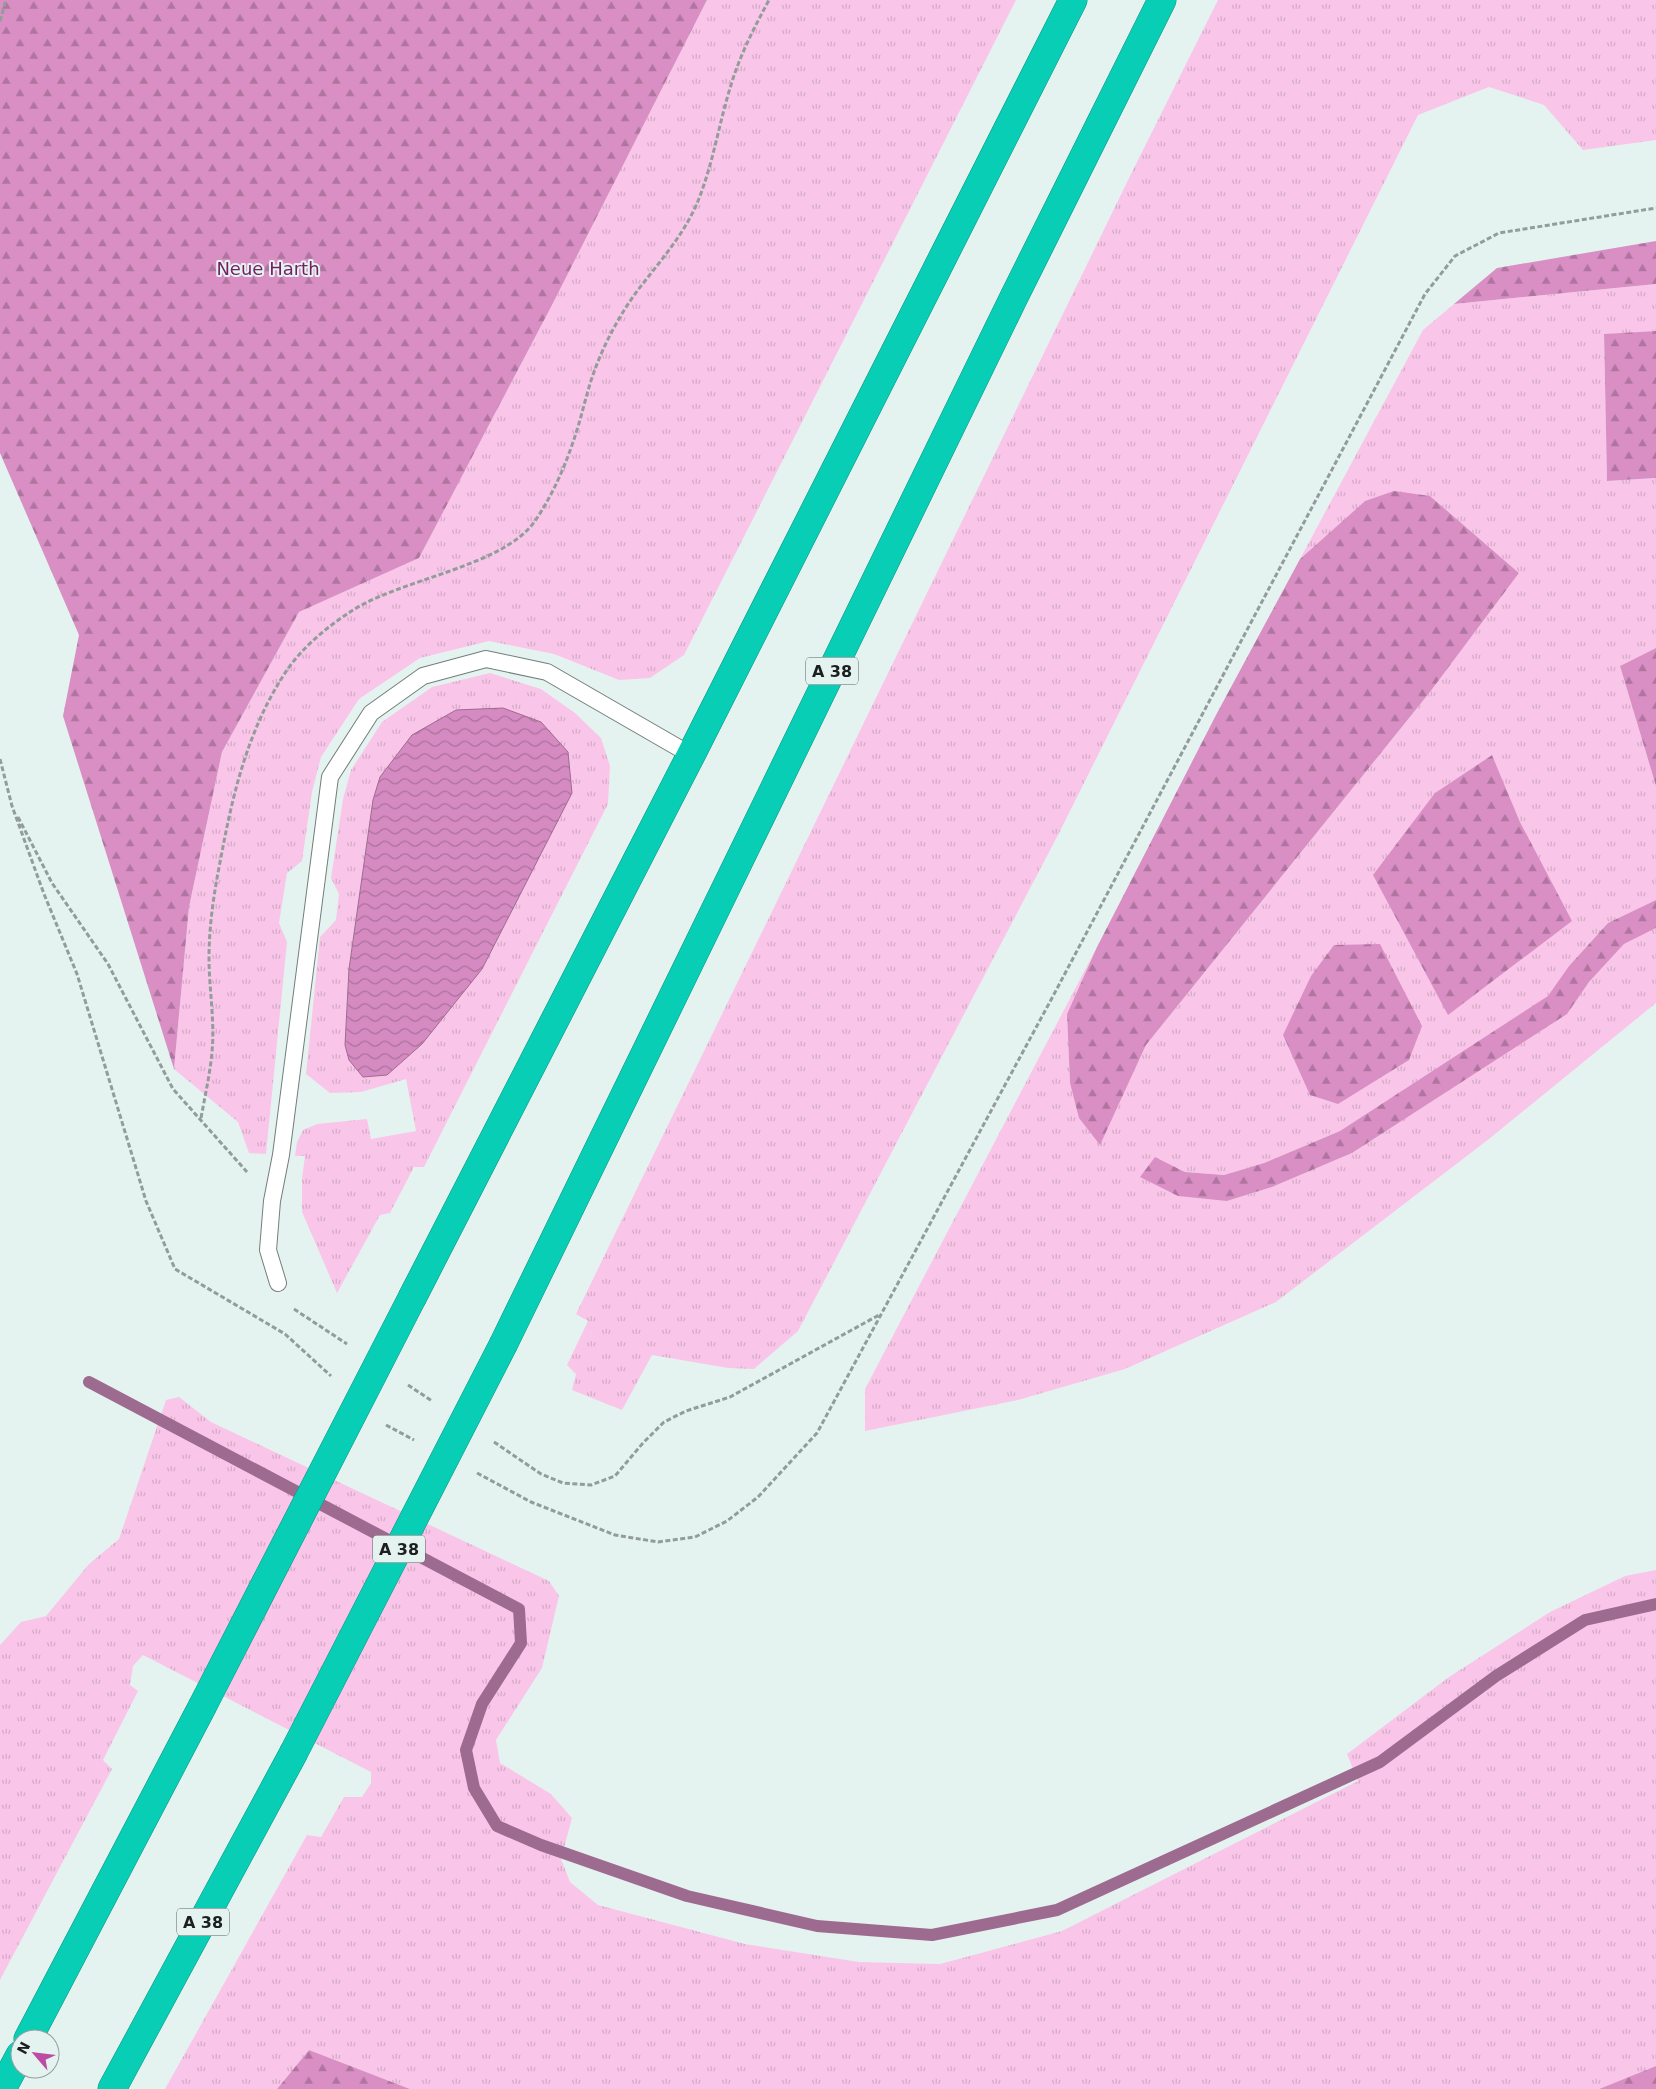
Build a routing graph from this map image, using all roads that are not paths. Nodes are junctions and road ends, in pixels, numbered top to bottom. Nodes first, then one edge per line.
1 (1073, 0) edge
2 (1162, 0) edge
3 (691, 756) junction
4 (278, 1283) dead end
5 (33, 2029) edge
6 (10, 2074) edge
7 (2, 2089) edge
8 (112, 2089) edge

1 - 3 highway
2 - 8 highway, A 38, bridge
3 - 4 lane
3 - 5 highway, bridge
6 - 7 highway

